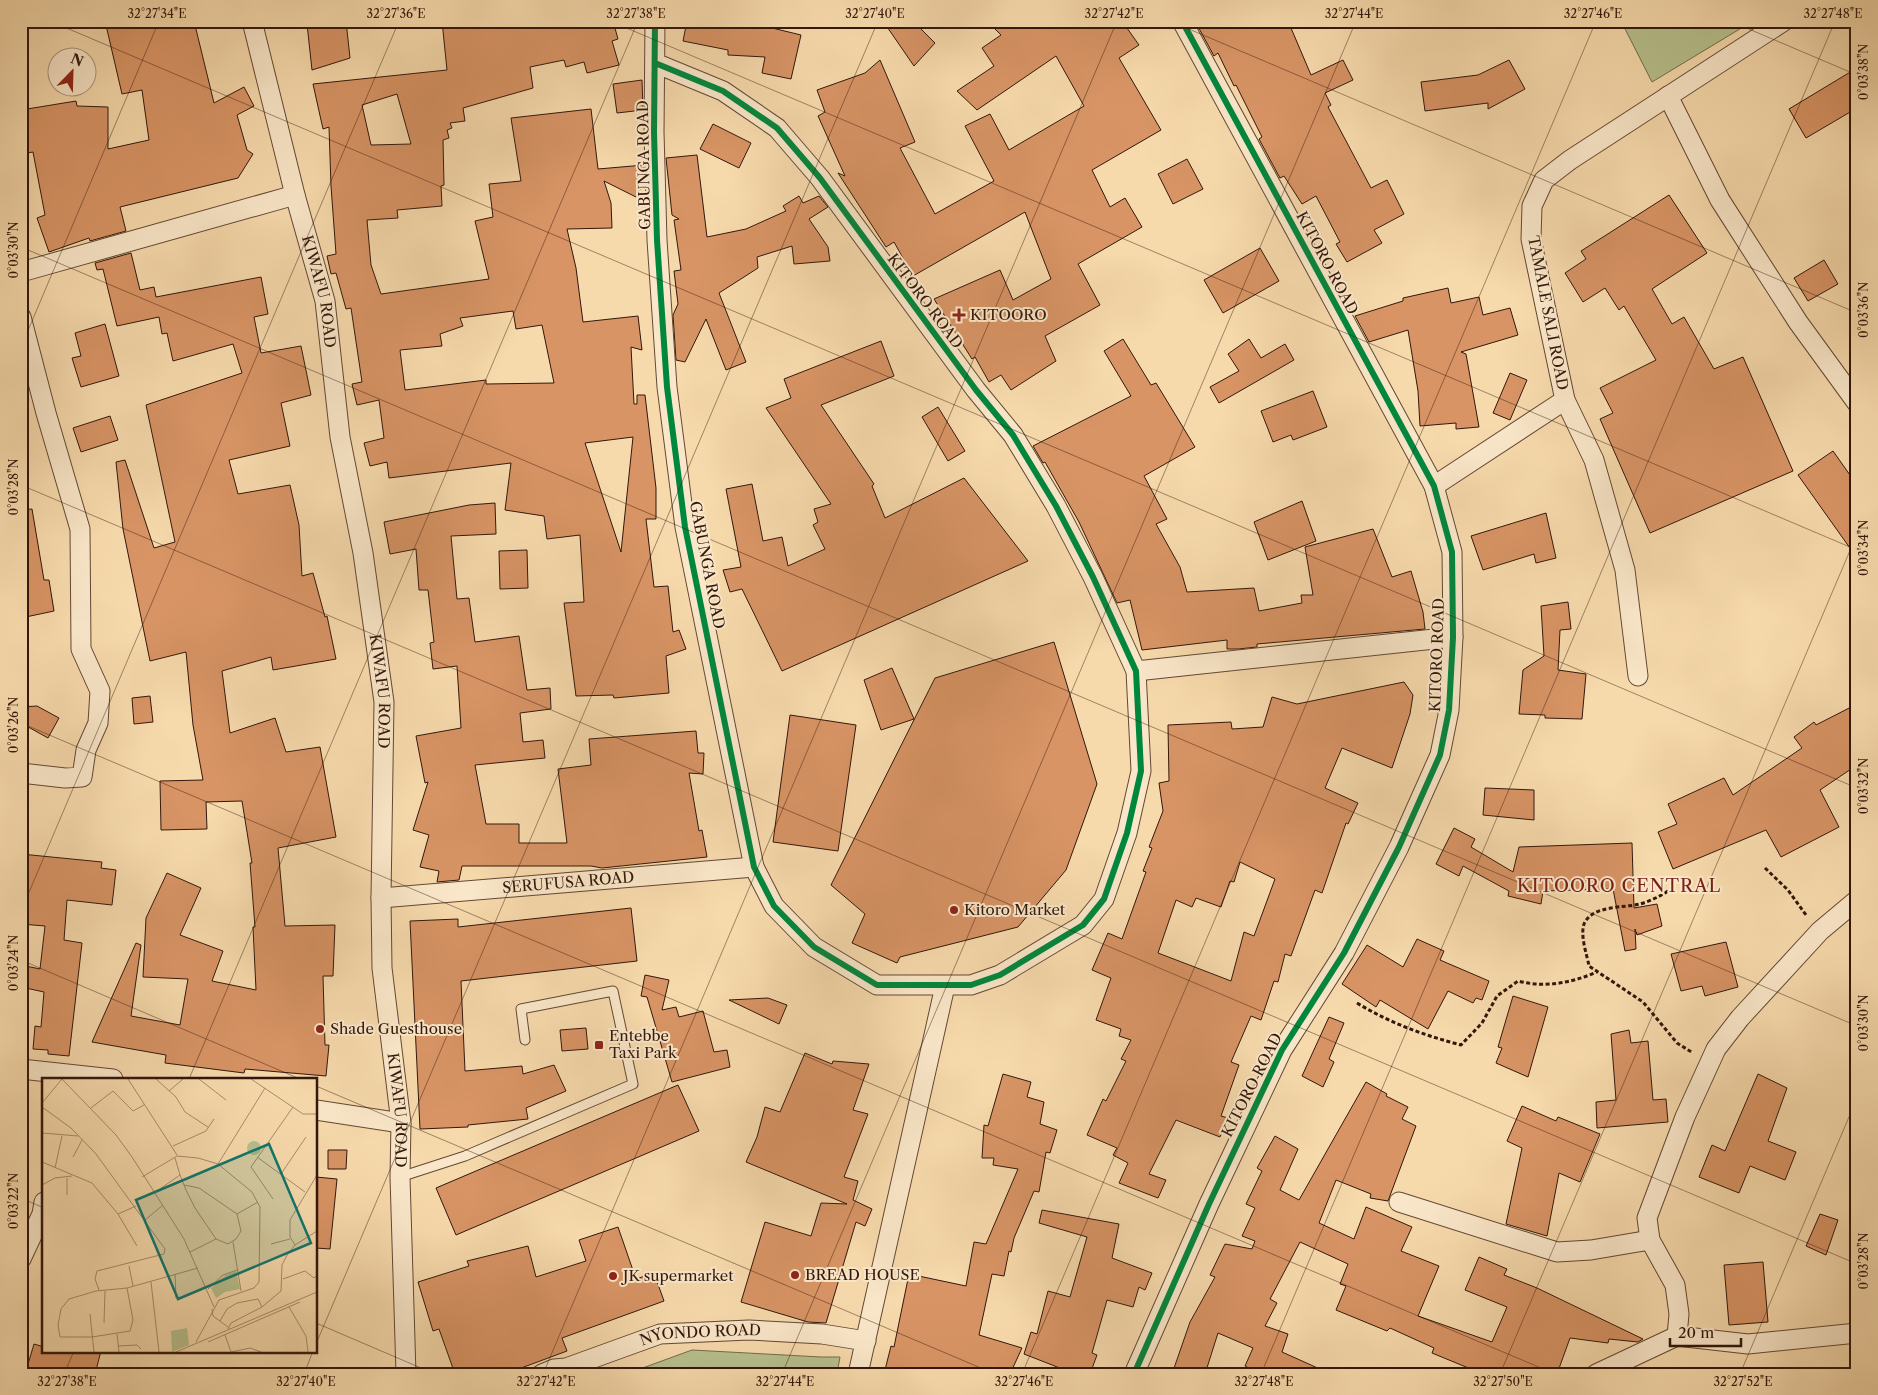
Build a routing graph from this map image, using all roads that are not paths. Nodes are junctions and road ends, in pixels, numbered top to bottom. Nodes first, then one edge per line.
1 (252, 21) edge
2 (655, 21) edge
3 (1182, 21) edge
4 (1784, 21) edge
5 (655, 63) junction
6 (1668, 96) junction
7 (295, 195) junction
8 (21, 272) edge
9 (21, 317) edge
10 (1566, 400) junction
11 (1857, 403) edge
12 (1434, 486) junction
13 (1453, 637) junction
14 (1136, 671) junction
15 (1638, 676) dead end
16 (21, 773) edge
17 (754, 867) junction
18 (381, 898) junction
19 (1857, 900) edge
20 (945, 986) junction
21 (525, 1040) dead end
22 (21, 1069) edge
23 (103, 1078) edge
24 (318, 1110) edge
25 (401, 1123) junction
26 (400, 1177) junction
27 (1399, 1202) dead end
28 (42, 1214) edge
29 (1650, 1240) junction
30 (21, 1259) edge
31 (1857, 1333) edge
32 (1677, 1336) junction
33 (866, 1341) junction
34 (406, 1374) edge
35 (542, 1374) edge
36 (858, 1374) edge
37 (1134, 1374) edge
38 (1596, 1374) edge

1 - 7 street, KIWAFU ROAD
2 - 5 street, GABUNGA ROAD
3 - 12 street, KITORO ROAD
4 - 6 street, TAMALE SALI ROAD
5 - 14 street, KITORO ROAD
5 - 17 street, GABUNGA ROAD
6 - 10 street, TAMALE SALI ROAD
6 - 11 street
7 - 8 street
7 - 18 street, KIWAFU ROAD
9 - 16 street
10 - 12 street, TAMALE SALI ROAD
10 - 15 street
12 - 13 street, KITORO ROAD
13 - 14 street
13 - 37 street, KITORO ROAD
14 - 20 street, KITORO ROAD
17 - 18 street, SERUFUSA ROAD
17 - 20 street, GABUNGA ROAD
18 - 25 street, KIWAFU ROAD
19 - 29 street
20 - 33 street
21 - 26 lane
22 - 23 street
24 - 25 street
25 - 26 street, KIWAFU ROAD
26 - 34 street, KIWAFU ROAD
27 - 29 street
28 - 30 street
29 - 32 street
31 - 32 street
32 - 38 street
33 - 35 street, NYONDO ROAD
33 - 36 street

